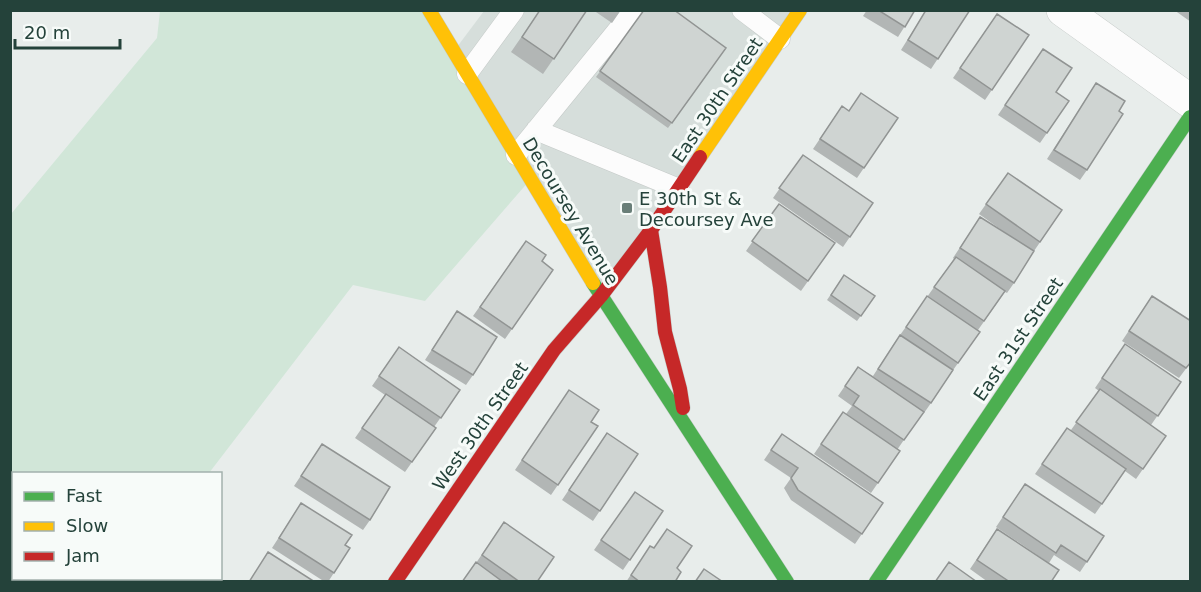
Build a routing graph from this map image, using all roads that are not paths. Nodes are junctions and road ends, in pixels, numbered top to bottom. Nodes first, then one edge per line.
1 (429, 10) edge
2 (514, 10) edge
3 (634, 10) edge
4 (742, 10) edge
5 (800, 10) edge
6 (1063, 10) edge
7 (780, 39) junction
8 (467, 74) junction
9 (1191, 101) edge
10 (1191, 117) edge
11 (536, 130) junction
12 (516, 155) junction
13 (679, 189) junction
14 (651, 230) junction
15 (601, 296) junction
16 (686, 428) junction
17 (395, 582) edge
18 (787, 582) edge
19 (876, 582) edge

1 - 8 street, Decoursey Avenue
2 - 8 lane
3 - 11 lane
4 - 7 lane
5 - 7 street, East 30th Street
6 - 9 street
7 - 13 street, East 30th Street
8 - 12 street, Decoursey Avenue
10 - 19 street, East 31st Street
11 - 12 lane
11 - 13 lane
12 - 15 street, Decoursey Avenue
13 - 14 street, East 30th Street
14 - 15 street, East 30th Street
14 - 16 street, Decoursey Avenue
15 - 16 street, Decoursey Avenue
15 - 17 street, West 30th Street
16 - 18 street, Decoursey Avenue

